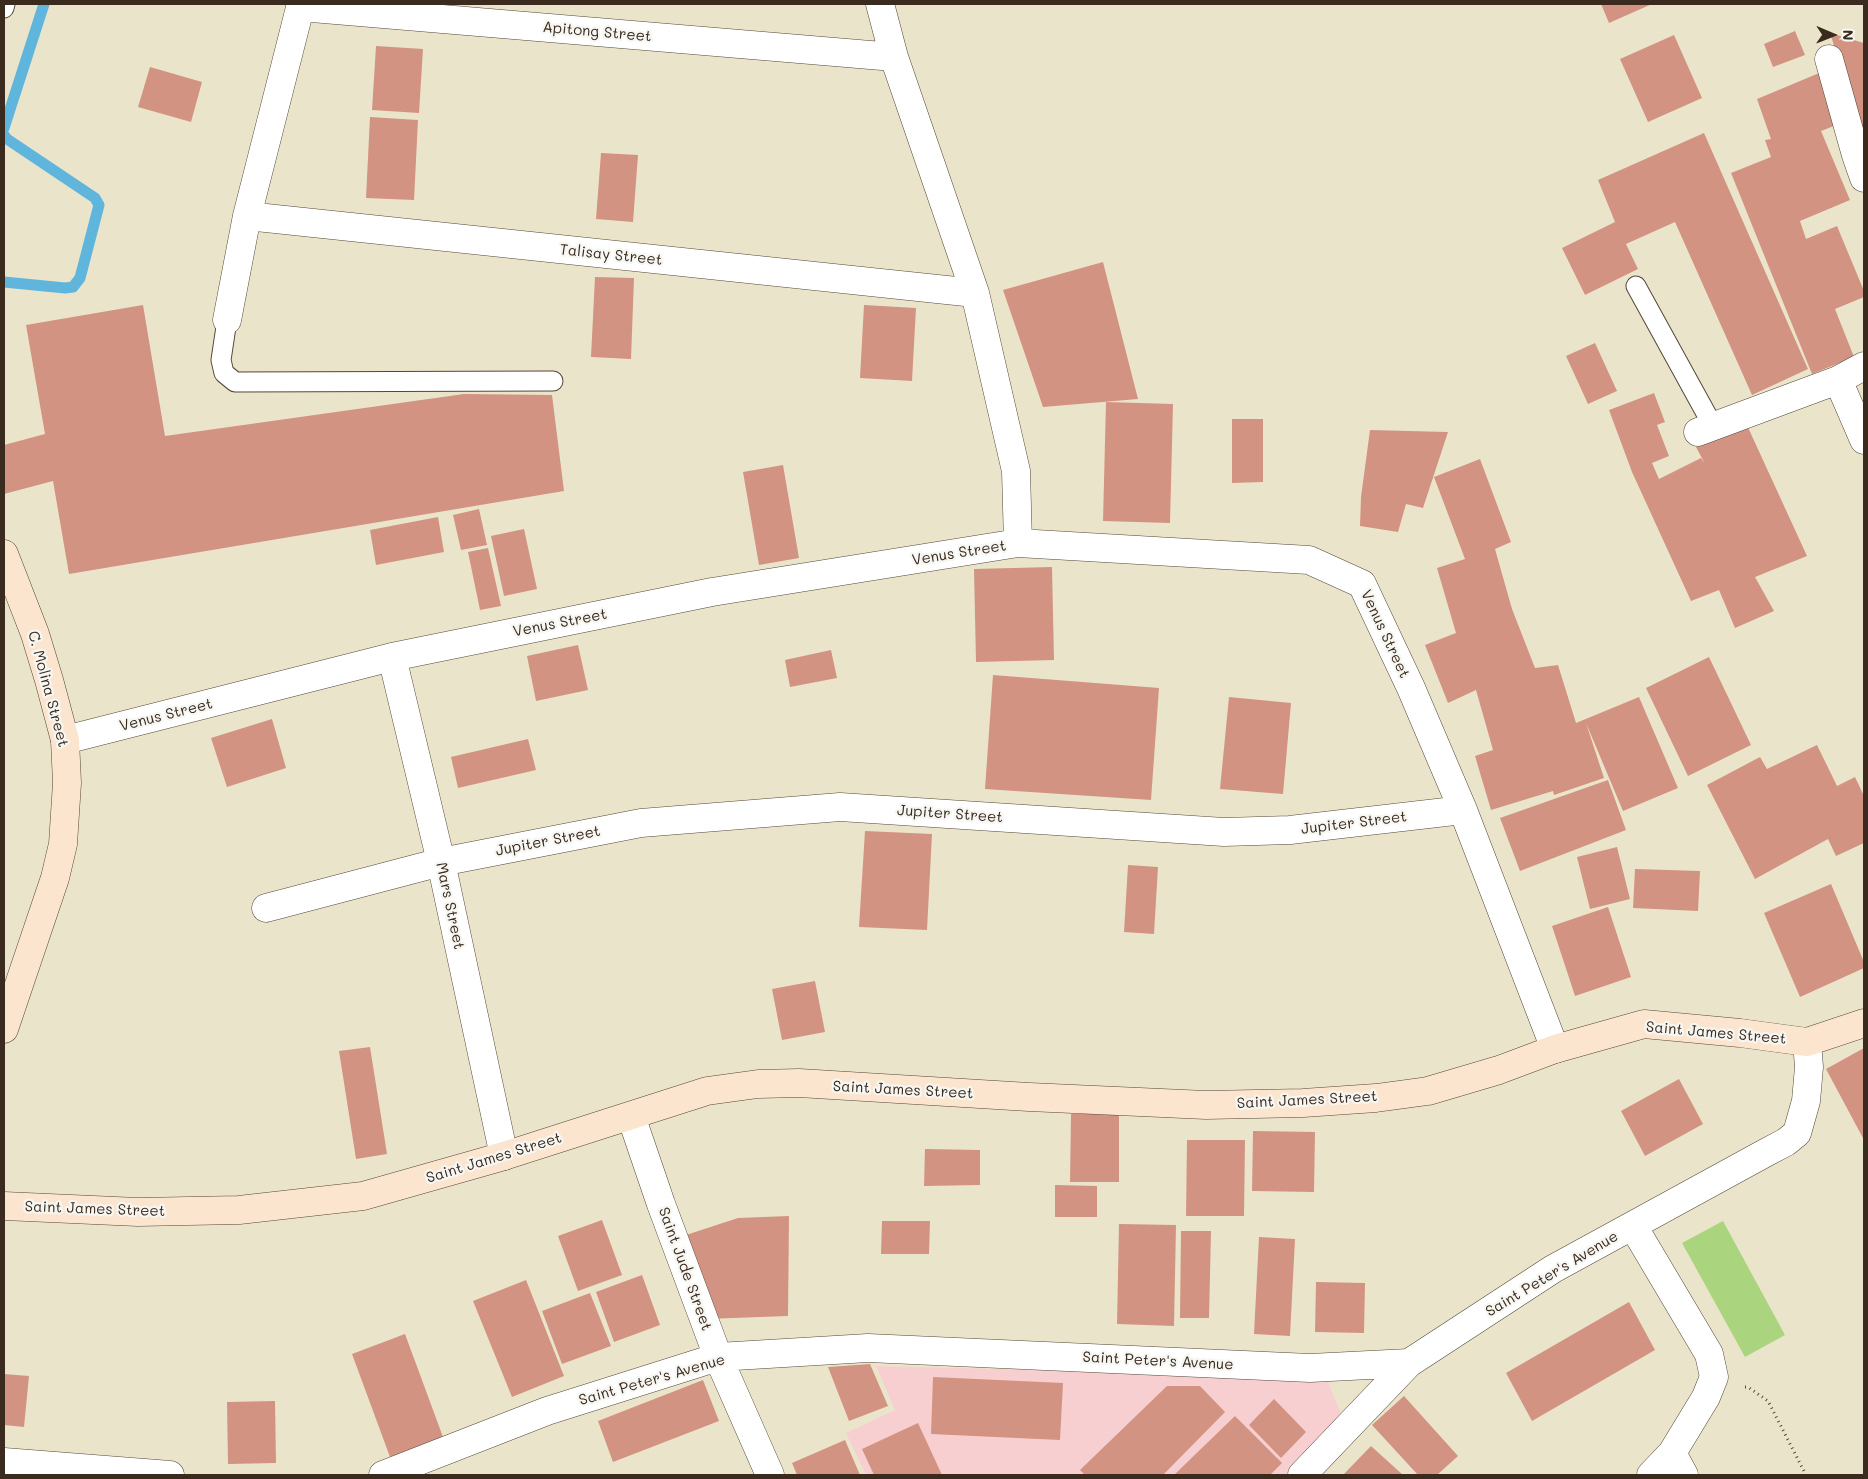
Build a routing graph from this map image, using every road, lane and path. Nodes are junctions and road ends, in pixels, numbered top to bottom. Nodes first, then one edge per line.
1 (5, 4) edge
2 (880, 4) edge
3 (300, 5) edge
4 (4, 8) edge
5 (894, 57) junction
6 (1829, 58) dead end
7 (1864, 178) edge
8 (247, 216) junction
9 (1636, 286) dead end
10 (975, 294) junction
11 (226, 320) joint
12 (1864, 366) edge
13 (1838, 380) junction
14 (553, 381) dead end
15 (1706, 429) joint
16 (1864, 440) edge
17 (1018, 544) junction
18 (4, 554) edge
19 (392, 657) junction
20 (65, 740) junction
21 (1463, 810) junction
22 (441, 862) junction
23 (266, 908) dead end
24 (1864, 1023) edge
25 (4, 1029) edge
26 (1807, 1042) junction
27 (1555, 1049) junction
28 (631, 1116) junction
29 (504, 1156) junction
30 (4, 1206) edge
31 (1633, 1226) junction
32 (718, 1357) junction
33 (1408, 1363) junction
34 (1706, 1397) junction
35 (4, 1462) edge
36 (1678, 1464) edge
37 (170, 1475) edge
38 (383, 1475) edge
39 (770, 1475) edge
40 (1302, 1475) edge
41 (1651, 1475) edge
42 (1806, 1475) edge

1 - 4 lane
2 - 5 street
3 - 5 street, Apitong Street
3 - 8 street
5 - 10 street
6 - 7 street
8 - 10 street, Talisay Street
8 - 11 street
9 - 15 lane
10 - 17 street
11 - 14 lane
12 - 13 street
13 - 15 street
13 - 16 street
17 - 19 street, Venus Street
17 - 21 street, Venus Street
18 - 20 street, C. Molina Street
19 - 20 street, Venus Street
19 - 22 street, Mars Street
20 - 25 street, C. Molina Street
21 - 22 street, Jupiter Street
21 - 27 street, Venus Street
22 - 23 street, Jupiter Street
22 - 29 street, Mars Street
24 - 26 street
26 - 27 street, Saint James Street
26 - 31 street, Saint Peter's Avenue
27 - 28 street, Saint James Street
28 - 29 street, Saint James Street
28 - 32 street, Saint Jude Street
29 - 30 street, Saint James Street
31 - 33 street, Saint Peter's Avenue
31 - 34 street
32 - 33 street, Saint Peter's Avenue
32 - 38 street, Saint Peter's Avenue
32 - 39 street, Saint Jude Street
33 - 40 street
34 - 36 street
34 - 42 path
35 - 37 street
36 - 41 street

